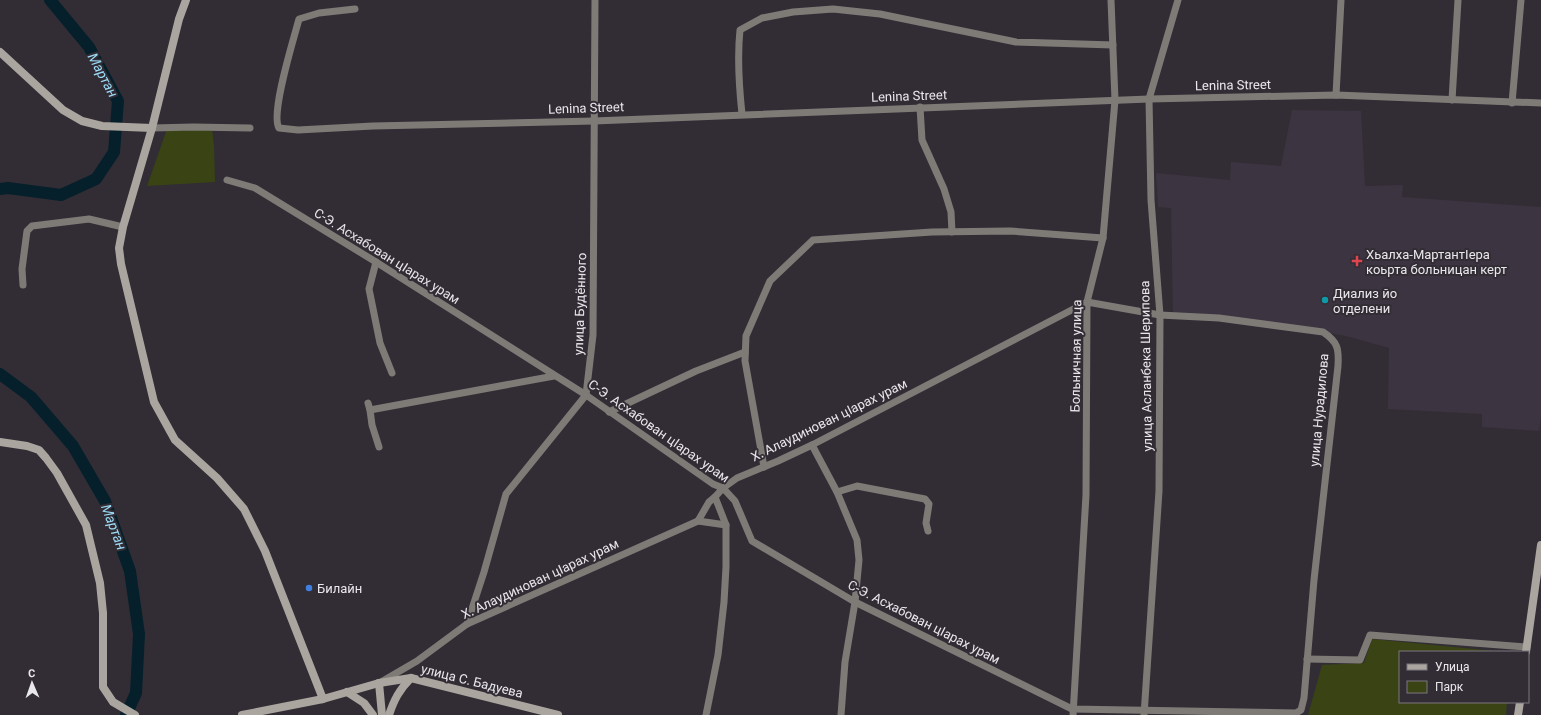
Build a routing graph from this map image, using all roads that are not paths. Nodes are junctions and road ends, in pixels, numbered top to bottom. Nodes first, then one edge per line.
1 (186, 0) edge
2 (594, 0) edge
3 (1111, 0) edge
4 (1178, 0) edge
5 (1341, 0) edge
6 (1458, 0) edge
7 (1521, 0) edge
8 (355, 9) dead end
9 (1113, 45) junction
10 (0, 52) edge
11 (1336, 95) junction
12 (1149, 99) junction
13 (1115, 100) junction
14 (1452, 100) junction
15 (1512, 103) junction
16 (1541, 103) edge
17 (920, 108) junction
18 (742, 114) junction
19 (594, 120) junction
20 (152, 128) junction
21 (250, 128) dead end
22 (227, 180) dead end
23 (123, 227) junction
24 (952, 232) junction
25 (1103, 238) junction
26 (376, 262) junction
27 (23, 285) dead end
28 (1087, 302) junction
29 (1160, 315) junction
30 (745, 352) junction
31 (392, 373) dead end
32 (554, 376) junction
33 (586, 395) junction
34 (609, 412) junction
35 (0, 442) edge
36 (812, 445) junction
37 (379, 447) dead end
38 (764, 466) junction
39 (723, 488) junction
40 (837, 492) junction
41 (715, 497) junction
42 (698, 521) junction
43 (726, 525) junction
44 (928, 530) dead end
45 (1541, 545) edge
46 (855, 602) junction
47 (467, 624) junction
48 (1526, 649) edge
49 (1307, 659) junction
50 (411, 678) junction
51 (379, 683) junction
52 (347, 692) junction
53 (323, 698) junction
54 (1520, 703) edge
55 (1072, 712) edge
56 (1144, 713) edge
57 (135, 715) edge
58 (242, 715) edge
59 (372, 715) edge
60 (382, 715) edge
61 (389, 715) edge
62 (558, 715) edge
63 (706, 715) edge
64 (841, 715) edge
65 (1518, 715) edge

1 - 20 main road
2 - 19 street, улица Будённого
3 - 9 street, Больничная улица
4 - 12 street, улица Асланбека Шерипова
5 - 11 street
6 - 14 street
7 - 15 street
8 - 19 street, Lenina Street
9 - 13 street, Больничная улица
9 - 18 street
10 - 20 main road
11 - 12 street, Lenina Street
11 - 14 street, Lenina Street
12 - 13 street, Lenina Street
12 - 29 street, улица Асланбека Шерипова
13 - 17 street, Lenina Street
13 - 25 street, Больничная улица
14 - 15 street, Lenina Street
15 - 16 street, Lenina Street
17 - 18 street, Lenina Street
17 - 24 street
18 - 19 street, Lenina Street
19 - 33 street, улица Будённого
20 - 21 street
20 - 23 main road
22 - 26 street, С-Э. Асхабован цIарах урам
23 - 27 street
23 - 53 main road
24 - 25 street
24 - 30 street
25 - 28 street, Больничная улица
26 - 31 street
26 - 32 street, С-Э. Асхабован цIарах урам
28 - 29 street
28 - 36 street, Х. Алаудинован цIарах урам
28 - 55 street, Больничная улица
29 - 49 street, улица Нурадилова
29 - 56 street, улица Асланбека Шерипова
30 - 34 street
30 - 38 street
32 - 33 street, С-Э. Асхабован цIарах урам
32 - 37 street
33 - 34 street, С-Э. Асхабован цIарах урам
33 - 47 street
34 - 39 street, С-Э. Асхабован цIарах урам
35 - 57 main road
36 - 38 street, Х. Алаудинован цIарах урам
36 - 40 street
38 - 39 street, Х. Алаудинован цIарах урам
39 - 41 street, Х. Алаудинован цIарах урам
39 - 46 street, С-Э. Асхабован цIарах урам
40 - 44 street
40 - 46 street
41 - 42 street, Х. Алаудинован цIарах урам
41 - 43 street
42 - 43 street
42 - 47 street, Х. Алаудинован цIарах урам
43 - 63 street
45 - 48 main road
46 - 55 street, С-Э. Асхабован цIарах урам
46 - 64 street
47 - 51 street, Х. Алаудинован цIарах урам
48 - 49 street
49 - 56 street, С-Э. Асхабован цIарах урам
50 - 51 main road, улица С. Бадуева
50 - 61 main road
50 - 62 main road, улица С. Бадуева
51 - 52 main road, улица С. Бадуева
51 - 60 main road
52 - 53 main road, улица С. Бадуева
52 - 59 main road
53 - 58 main road, улица С. Бадуева
54 - 65 main road
55 - 56 street, С-Э. Асхабован цIарах урам

